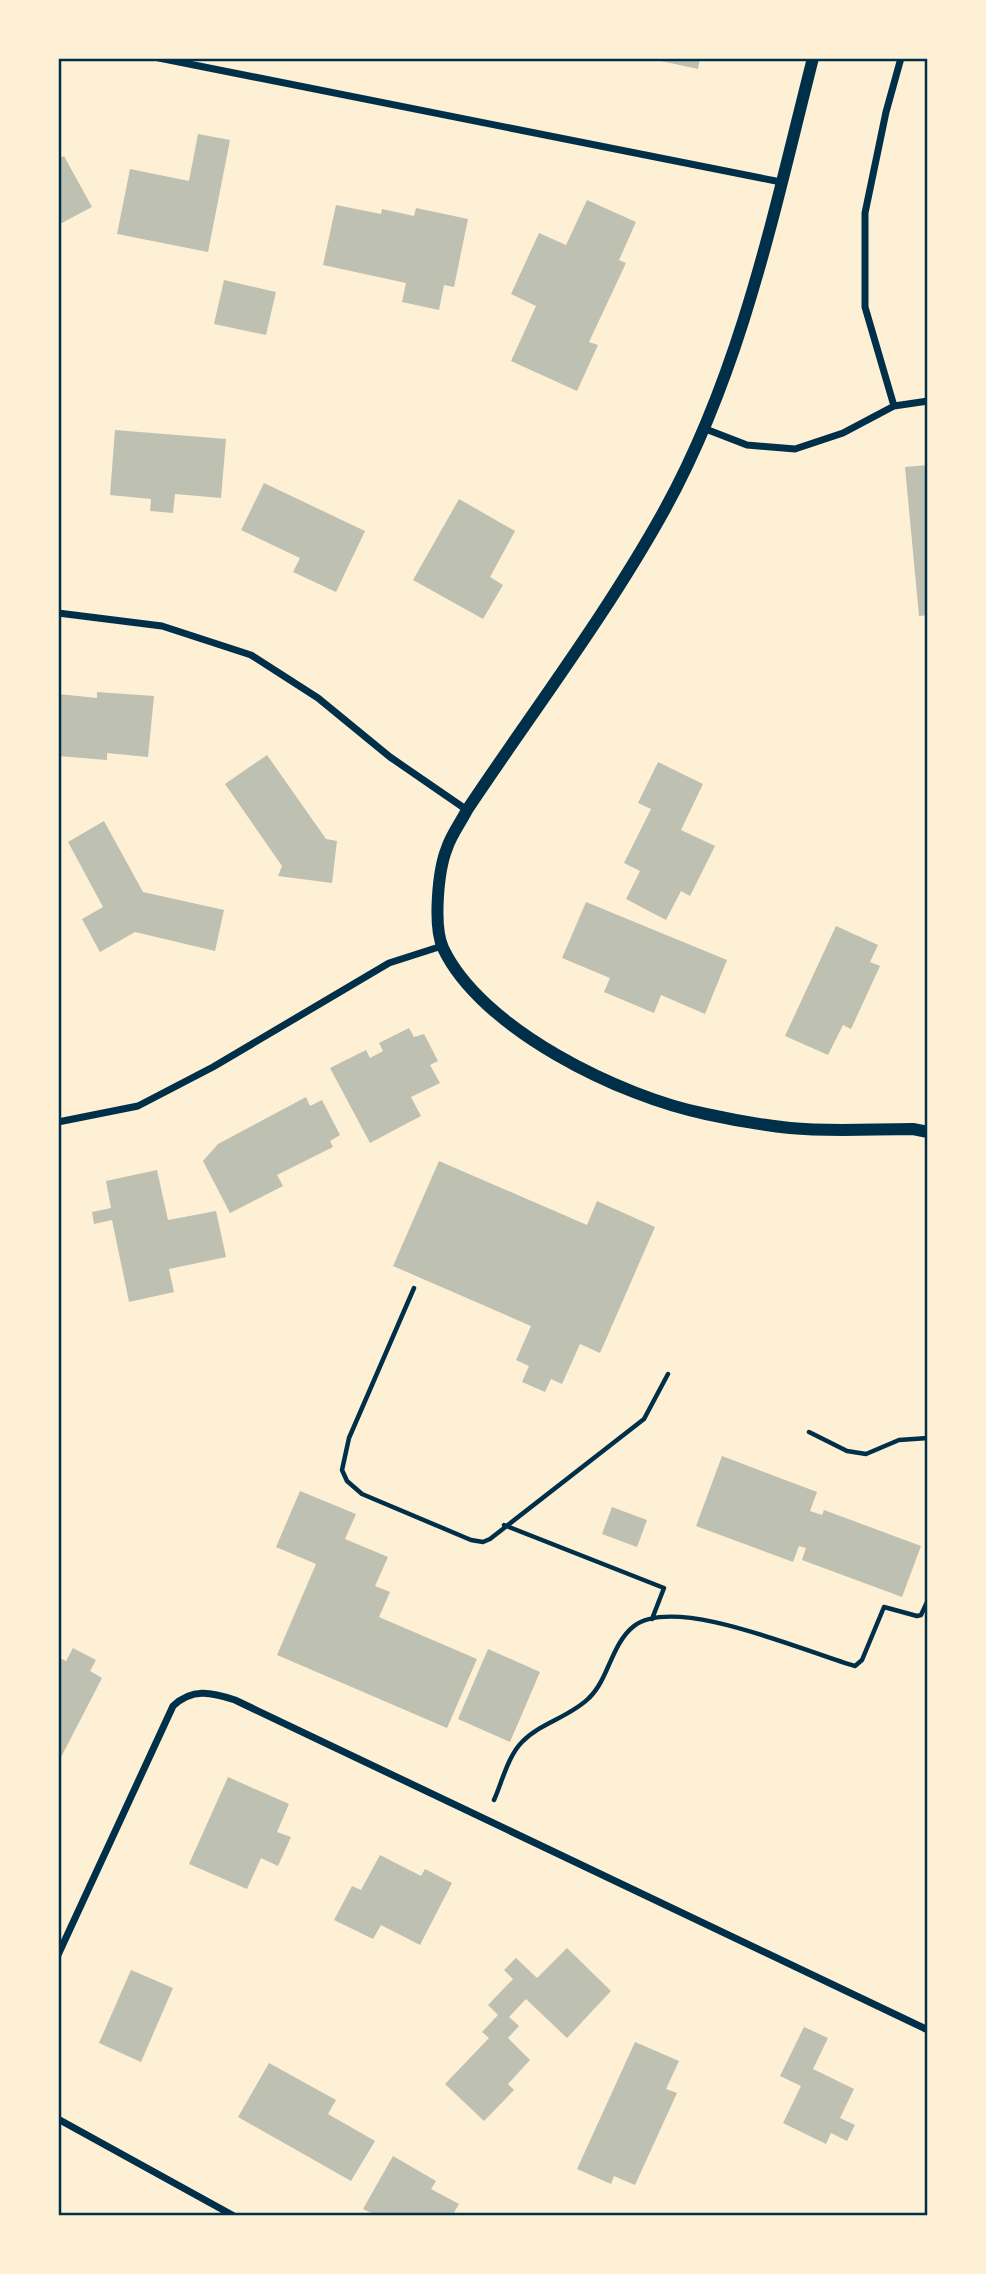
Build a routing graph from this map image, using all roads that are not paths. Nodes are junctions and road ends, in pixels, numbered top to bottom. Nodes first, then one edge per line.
1 (159, 58) edge
2 (813, 58) edge
3 (901, 58) edge
4 (781, 182) junction
5 (928, 401) edge
6 (894, 406) junction
7 (703, 428) junction
8 (58, 613) edge
9 (467, 810) junction
10 (442, 946) junction
11 (58, 1122) edge
12 (928, 1132) edge
13 (58, 1955) edge
14 (928, 2030) edge
15 (58, 2119) edge
16 (234, 2216) edge

1 - 4 street
2 - 4 street
3 - 6 street
4 - 7 street
5 - 6 street
6 - 7 street
7 - 9 street
8 - 9 street
9 - 10 street
10 - 11 street
10 - 12 street
13 - 14 street
15 - 16 street

